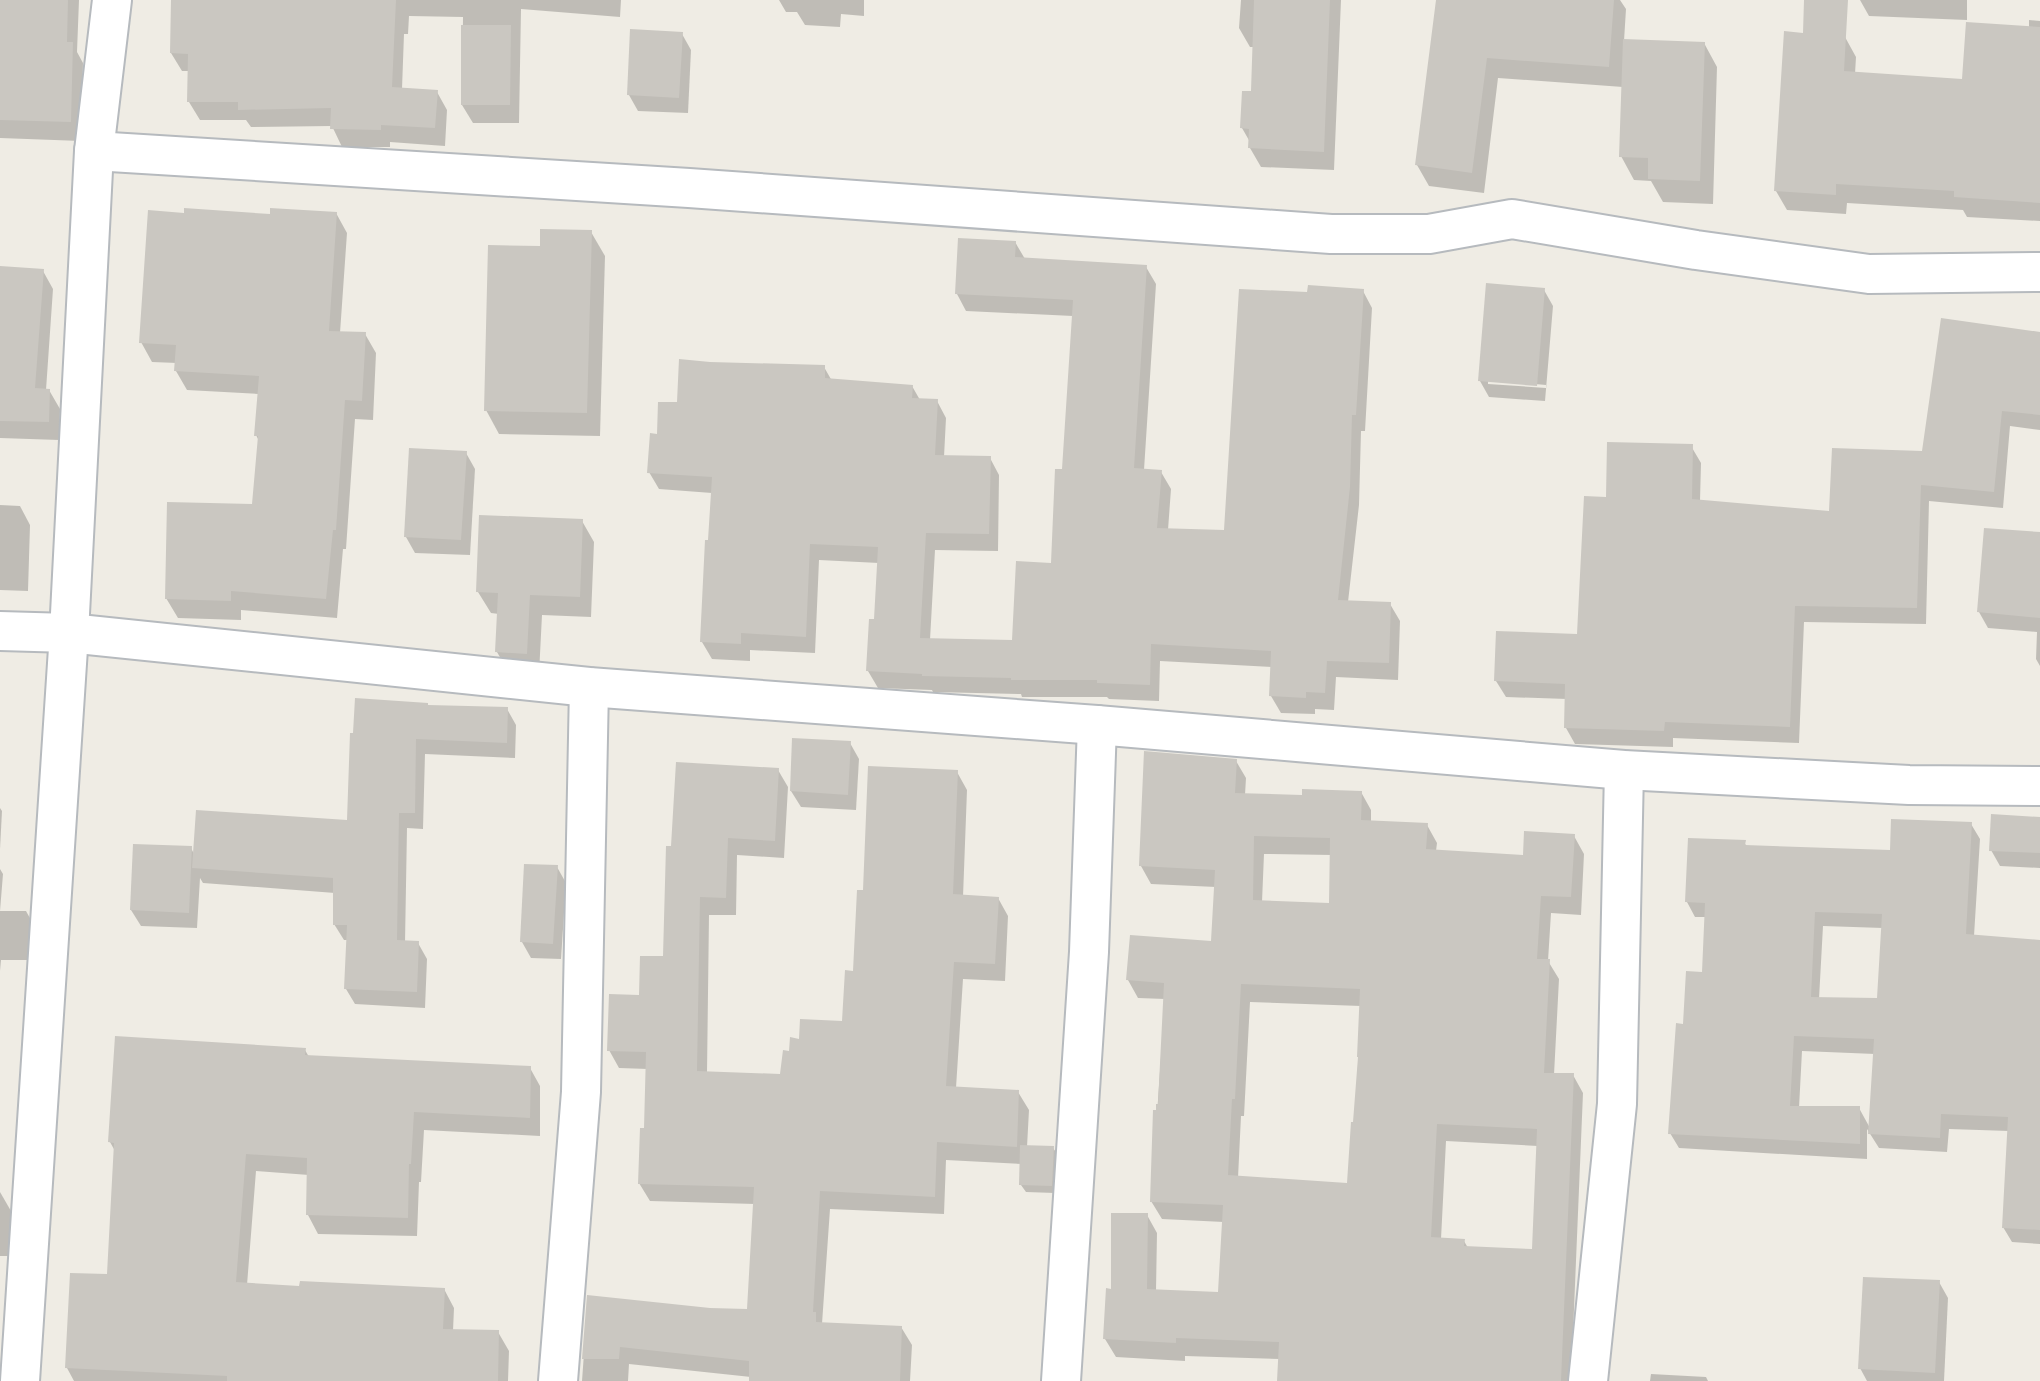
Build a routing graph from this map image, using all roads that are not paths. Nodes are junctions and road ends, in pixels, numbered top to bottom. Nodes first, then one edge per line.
1 (112, 0) edge
2 (94, 151) junction
3 (2040, 272) edge
4 (0, 631) edge
5 (69, 633) junction
6 (589, 687) junction
7 (1097, 725) junction
8 (1624, 770) junction
9 (2040, 786) edge
10 (20, 1381) edge
11 (558, 1381) edge
12 (1061, 1381) edge
13 (1588, 1381) edge

1 - 2 street
2 - 3 street
2 - 5 street
4 - 5 street
5 - 6 street
5 - 10 street
6 - 7 street
6 - 11 street
7 - 8 street
7 - 12 street
8 - 9 street
8 - 13 street

